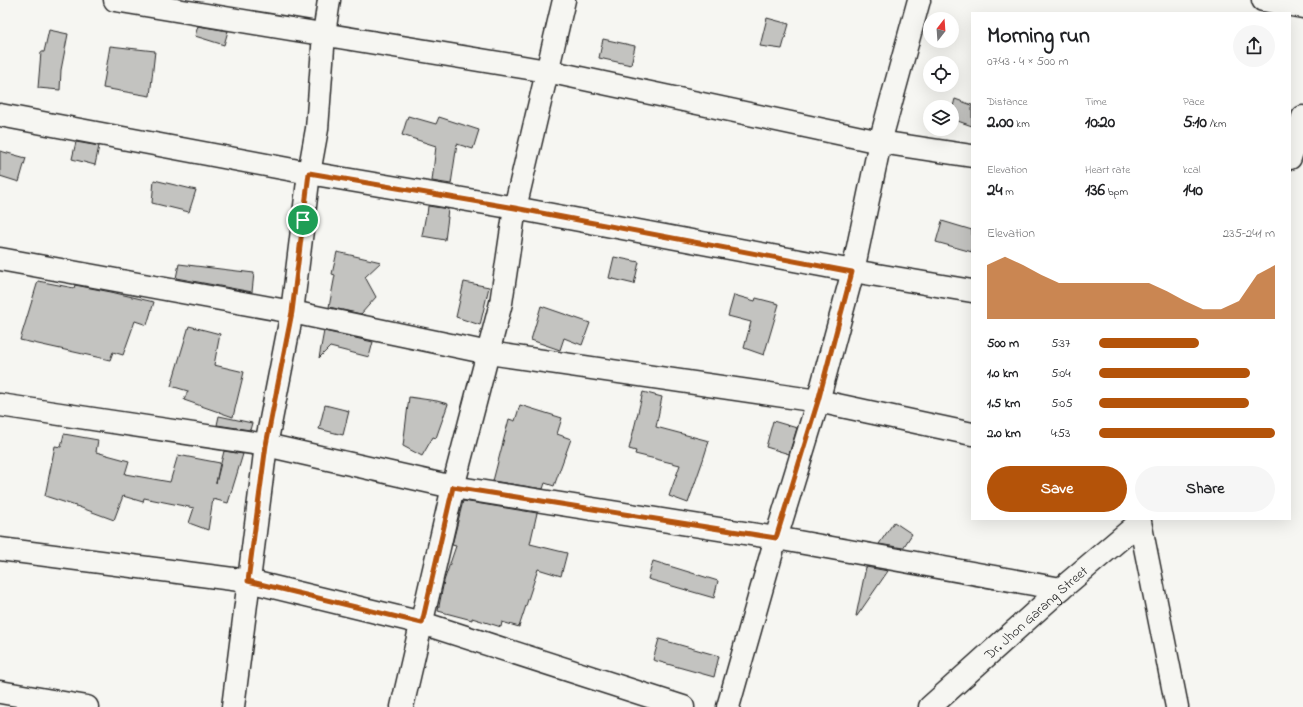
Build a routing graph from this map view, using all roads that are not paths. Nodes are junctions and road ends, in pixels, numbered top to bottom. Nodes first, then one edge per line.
1 (115, 0) edge
2 (329, 0) edge
3 (564, 0) edge
4 (919, 0) edge
5 (1263, 0) edge
6 (1303, 7) edge
7 (324, 34) junction
8 (547, 71) junction
9 (0, 115) edge
10 (1303, 117) edge
11 (880, 142) junction
12 (1291, 155) edge
13 (971, 156) edge
14 (309, 173) junction
15 (515, 208) junction
16 (0, 259) edge
17 (852, 272) junction
18 (971, 291) edge
19 (292, 312) junction
20 (489, 353) junction
21 (818, 401) junction
22 (0, 405) edge
23 (971, 434) edge
24 (266, 445) junction
25 (453, 487) junction
26 (1141, 521) edge
27 (776, 538) junction
28 (0, 549) edge
29 (248, 581) junction
30 (1062, 589) junction
31 (422, 623) junction
32 (0, 692) edge
33 (88, 707) edge
34 (233, 707) edge
35 (402, 707) edge
36 (683, 707) edge
37 (728, 707) edge
38 (930, 707) edge
39 (1177, 707) edge

1 - 7 street
2 - 7 street
3 - 8 street
4 - 11 street
5 - 6 street
7 - 8 street
7 - 14 street
8 - 11 street
8 - 15 street
9 - 14 street
10 - 12 street
11 - 13 street
11 - 17 street
14 - 15 street
14 - 19 street
15 - 17 street
15 - 20 street
16 - 19 street
17 - 18 street
17 - 21 street
19 - 20 street
19 - 24 street
20 - 21 street
20 - 25 street
21 - 23 street
21 - 27 street
22 - 24 street
24 - 25 street
24 - 29 street
25 - 27 street
25 - 31 street
26 - 30 street, Dr. Jhon Garang Street
26 - 39 street
27 - 30 street
27 - 37 street
28 - 29 street
29 - 31 street
29 - 34 street
30 - 38 street, Dr. Jhon Garang Street
31 - 35 street
31 - 36 street
32 - 33 street

